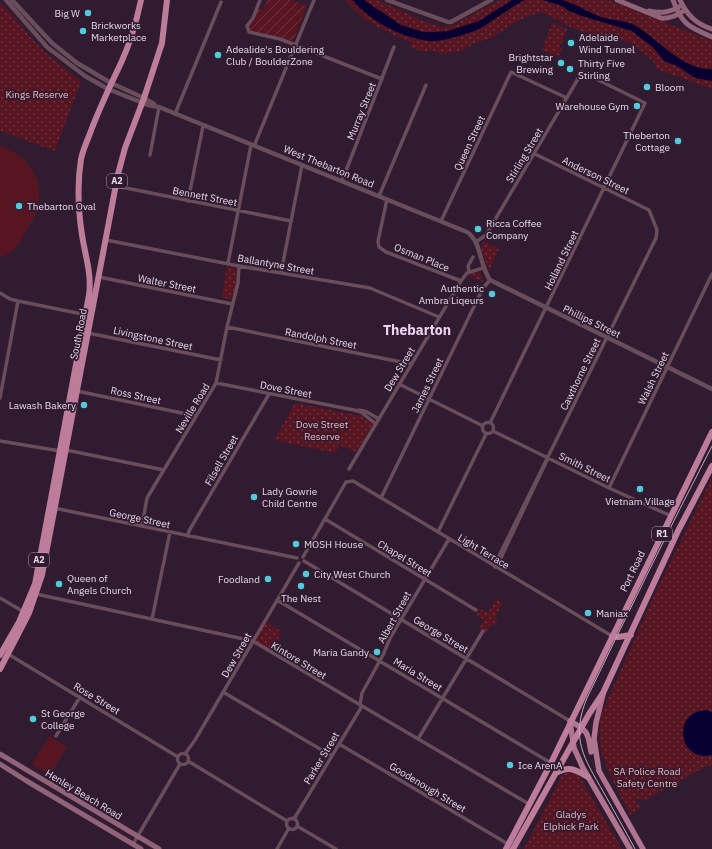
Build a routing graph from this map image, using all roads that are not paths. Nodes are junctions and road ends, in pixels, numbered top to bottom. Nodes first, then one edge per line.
1 (6, 0) edge
2 (12, 0) edge
3 (141, 0) edge
4 (167, 0) edge
5 (260, 0) edge
6 (314, 0) edge
7 (387, 0) edge
8 (491, 0) edge
9 (617, 0) edge
10 (673, 0) edge
11 (221, 2) dead end
12 (681, 2) edge
13 (638, 8) junction
14 (676, 9) junction
15 (685, 10) junction
16 (679, 14) junction
17 (712, 29) edge
18 (712, 37) edge
19 (296, 45) junction
20 (394, 47) dead end
21 (382, 80) junction
22 (109, 86) junction
23 (426, 86) dead end
24 (567, 98) junction
25 (144, 100) junction
26 (645, 103) joint
27 (159, 107) junction
28 (176, 114) junction
29 (203, 126) junction
30 (252, 146) junction
31 (535, 154) junction
32 (150, 155) dead end
33 (302, 165) junction
34 (342, 181) junction
35 (116, 186) junction
36 (605, 188) junction
37 (379, 196) junction
38 (387, 199) junction
39 (188, 201) junction
40 (238, 210) junction
41 (649, 210) joint
42 (291, 221) junction
43 (441, 221) junction
44 (106, 240) junction
45 (476, 242) junction
46 (473, 257) dead end
47 (228, 263) junction
48 (239, 266) junction
49 (484, 268) junction
50 (469, 272) junction
51 (281, 273) junction
52 (712, 274) edge
53 (99, 277) junction
54 (490, 280) junction
55 (461, 281) junction
56 (0, 293) edge
57 (18, 301) junction
58 (232, 304) junction
59 (547, 308) junction
60 (89, 315) junction
61 (439, 317) junction
62 (227, 327) junction
63 (86, 332) junction
64 (607, 338) junction
65 (221, 360) junction
66 (412, 364) junction
67 (667, 367) junction
68 (216, 383) junction
69 (400, 384) junction
70 (712, 389) edge
71 (75, 391) junction
72 (269, 394) junction
73 (0, 398) edge
74 (428, 399) junction
75 (354, 410) junction
76 (196, 416) junction
77 (379, 419) junction
78 (490, 423) junction
79 (376, 424) junction
80 (483, 426) junction
81 (493, 431) junction
82 (712, 432) edge
83 (486, 434) junction
84 (0, 441) edge
85 (63, 451) junction
86 (548, 458) junction
87 (712, 466) edge
88 (349, 469) dead end
89 (164, 470) junction
90 (609, 488) junction
91 (381, 498) junction
92 (53, 508) junction
93 (670, 516) junction
94 (325, 519) junction
95 (142, 526) junction
96 (170, 532) junction
97 (438, 532) junction
98 (188, 536) junction
99 (449, 539) junction
100 (303, 557) junction
101 (297, 558) junction
102 (304, 561) junction
103 (299, 563) junction
104 (495, 567) junction
105 (424, 578) junction
106 (36, 594) junction
107 (0, 598) edge
108 (277, 600) junction
109 (476, 610) dead end
110 (24, 612) junction
111 (152, 619) junction
112 (400, 619) junction
113 (483, 631) dead end
114 (631, 635) junction
115 (612, 636) junction
116 (253, 641) junction
117 (3, 653) edge
118 (466, 658) junction
119 (380, 661) junction
120 (0, 669) edge
121 (223, 692) junction
122 (603, 693) junction
123 (80, 697) junction
124 (443, 699) junction
125 (361, 706) junction
126 (570, 721) junction
127 (581, 727) junction
128 (56, 736) dead end
129 (418, 739) junction
130 (573, 742) junction
131 (339, 744) junction
132 (0, 754) edge
133 (185, 754) junction
134 (332, 756) junction
135 (178, 757) junction
136 (188, 761) junction
137 (551, 762) junction
138 (0, 764) edge
139 (180, 764) junction
140 (599, 771) junction
141 (556, 773) junction
142 (588, 777) junction
143 (529, 804) junction
144 (536, 808) junction
145 (294, 819) junction
146 (287, 821) junction
147 (297, 826) junction
148 (289, 828) junction
149 (138, 836) junction
150 (133, 844) junction
151 (510, 847) edge
152 (142, 849) edge
153 (159, 849) edge
154 (277, 849) edge
155 (336, 849) edge
156 (630, 849) edge
157 (643, 849) edge

1 - 22 street
2 - 22 street
3 - 22 highway, South Road / A2
4 - 25 highway, South Road / A2
5 - 19 street
6 - 19 street
7 - 8 street
9 - 13 main road
10 - 14 main road
11 - 28 street
12 - 14 main road
12 - 15 main road
13 - 14 main road
13 - 16 main road
14 - 16 main road
15 - 16 main road
15 - 17 main road
16 - 18 main road
19 - 21 street
19 - 30 street
20 - 21 street, Murray Street
21 - 34 street, Murray Street
22 - 25 street, West Thebarton Road
22 - 60 highway, South Road / A2
23 - 37 street
24 - 26 street, Stirling Street
24 - 31 street, Stirling Street
24 - 43 street, Queen Street
25 - 27 street, West Thebarton Road
25 - 35 highway, South Road / A2
26 - 36 street, Holland Street
27 - 28 street, West Thebarton Road
27 - 32 street
28 - 29 street, West Thebarton Road
29 - 30 street, West Thebarton Road
29 - 39 street
30 - 33 street, West Thebarton Road
30 - 40 street
31 - 36 street, Anderson Street
31 - 45 street, Stirling Street
33 - 34 street, West Thebarton Road
33 - 42 street
34 - 37 street, West Thebarton Road
35 - 39 street, Bennett Street
35 - 44 highway, South Road / A2
36 - 41 street, Anderson Street
36 - 59 street, Holland Street
37 - 38 street, West Thebarton Road
38 - 43 street, West Thebarton Road
38 - 55 street, Osman Place
39 - 40 street, Bennett Street
40 - 42 street, Bennett Street
40 - 47 street
41 - 64 street, Cawthorne Street
42 - 51 street
43 - 45 street, West Thebarton Road
44 - 47 street, Ballantyne Street
44 - 53 highway, South Road / A2
45 - 49 street
46 - 50 street
47 - 48 street, Ballantyne Street
48 - 51 street, Ballantyne Street
48 - 58 street, Neville Road
49 - 50 street
49 - 54 street
50 - 55 street, Dew Street
51 - 61 street, Ballantyne Street
52 - 67 street, Walsh Street
53 - 58 street, Walter Street
53 - 60 highway, South Road / A2
54 - 59 street, Phillips Street
54 - 74 street, James Street
55 - 61 street, Dew Street
56 - 57 street
57 - 60 street
57 - 73 street
58 - 62 street, Neville Road
59 - 64 street, Phillips Street
59 - 78 street, Holland Street
60 - 63 highway, South Road / A2
61 - 66 street, Dew Street
62 - 65 street, Neville Road
62 - 66 street, Randolph Street
63 - 65 street, Livingstone Street
63 - 71 highway, South Road / A2
64 - 67 street, Phillips Street
64 - 86 street, Cawthorne Street
65 - 68 street, Neville Road
66 - 69 street, Dew Street
67 - 70 street, Phillips Street
67 - 90 street, Walsh Street
68 - 72 street, Dove Street
68 - 76 street, Neville Road
69 - 74 street
69 - 77 street, Dew Street
71 - 76 street, Ross Street
71 - 85 highway, South Road / A2
72 - 75 street, Dove Street
72 - 98 street, Filsell Street
74 - 80 street
74 - 91 street, James Street
75 - 77 street, Dove Street
75 - 79 street, Dove Street
76 - 89 street, Neville Road
77 - 79 street, Dew Street
78 - 80 street
78 - 81 street
79 - 88 street, Dew Street
80 - 83 street
81 - 83 street
81 - 86 street, Smith Street
82 - 93 highway, Port Road / R1
83 - 97 street
84 - 85 street
85 - 89 street
85 - 92 highway, South Road / A2
86 - 90 street, Smith Street
86 - 104 street, Cawthorne Street
87 - 114 highway, R1
89 - 95 street, Neville Road
90 - 93 street, Smith Street
91 - 94 street, Light Terrace
91 - 97 street, Light Terrace
92 - 95 street, George Street
92 - 106 highway, South Road / A2
92 - 110 highway, South Road / A2
93 - 115 highway, Port Road / R1
94 - 100 street
94 - 105 street, Chapel Street
95 - 96 street, George Street
96 - 98 street, George Street
96 - 111 street
97 - 99 street, Light Terrace
98 - 101 street, George Street
99 - 104 street, Light Terrace
99 - 105 street, Albert Street
100 - 101 street
100 - 102 street
101 - 103 street
102 - 103 street
102 - 112 street, George Street
103 - 108 street, Dew Street
104 - 115 street, Light Terrace
105 - 109 street, Chapel Street
105 - 112 street, Albert Street
106 - 111 street, Kintore Street
106 - 117 highway, South Road / A2
107 - 110 street
108 - 116 street, Dew Street
108 - 119 street, Maria Street
110 - 117 highway, South Road / A2
111 - 116 street, Kintore Street
112 - 118 street, George Street
112 - 119 street, Albert Street
113 - 118 street
114 - 115 highway
114 - 122 highway, R1
115 - 126 highway, Port Road / R1
116 - 121 street, Dew Street
116 - 125 street, Kintore Street
117 - 120 highway, South Road / A2
117 - 123 street, Rose Street
118 - 124 street
118 - 126 street, George Street
119 - 124 street, Maria Street
119 - 125 street, Albert Street
121 - 133 street, Dew Street
121 - 134 street
122 - 127 highway, R1
122 - 140 main road
123 - 128 street
123 - 135 street, Rose Street
124 - 129 street
124 - 137 street, Maria Street
125 - 129 street, Kintore Street
125 - 131 street, Parker Street
126 - 127 main road
126 - 130 main road
126 - 137 highway, R1
127 - 130 highway, R1
127 - 140 main road
129 - 143 street, Kintore Street
130 - 141 highway, R1
130 - 142 main road
131 - 134 street, Parker Street
131 - 151 street, Goodenough Street
132 - 149 main road, Henley Beach Road
133 - 135 street
133 - 136 street
134 - 145 street, Parker Street
135 - 139 street
136 - 139 street
136 - 146 street
137 - 143 highway, R1
138 - 150 main road, Henley Beach Road
139 - 149 street
140 - 157 main road
141 - 142 highway
141 - 144 highway, R1
142 - 156 main road
143 - 144 highway
143 - 151 highway, R1
144 - 151 highway, R1
145 - 146 street
145 - 147 street
146 - 148 street
147 - 148 street
147 - 155 street
148 - 154 street
149 - 150 street
149 - 153 main road, Henley Beach Road
150 - 152 main road, Henley Beach Road

